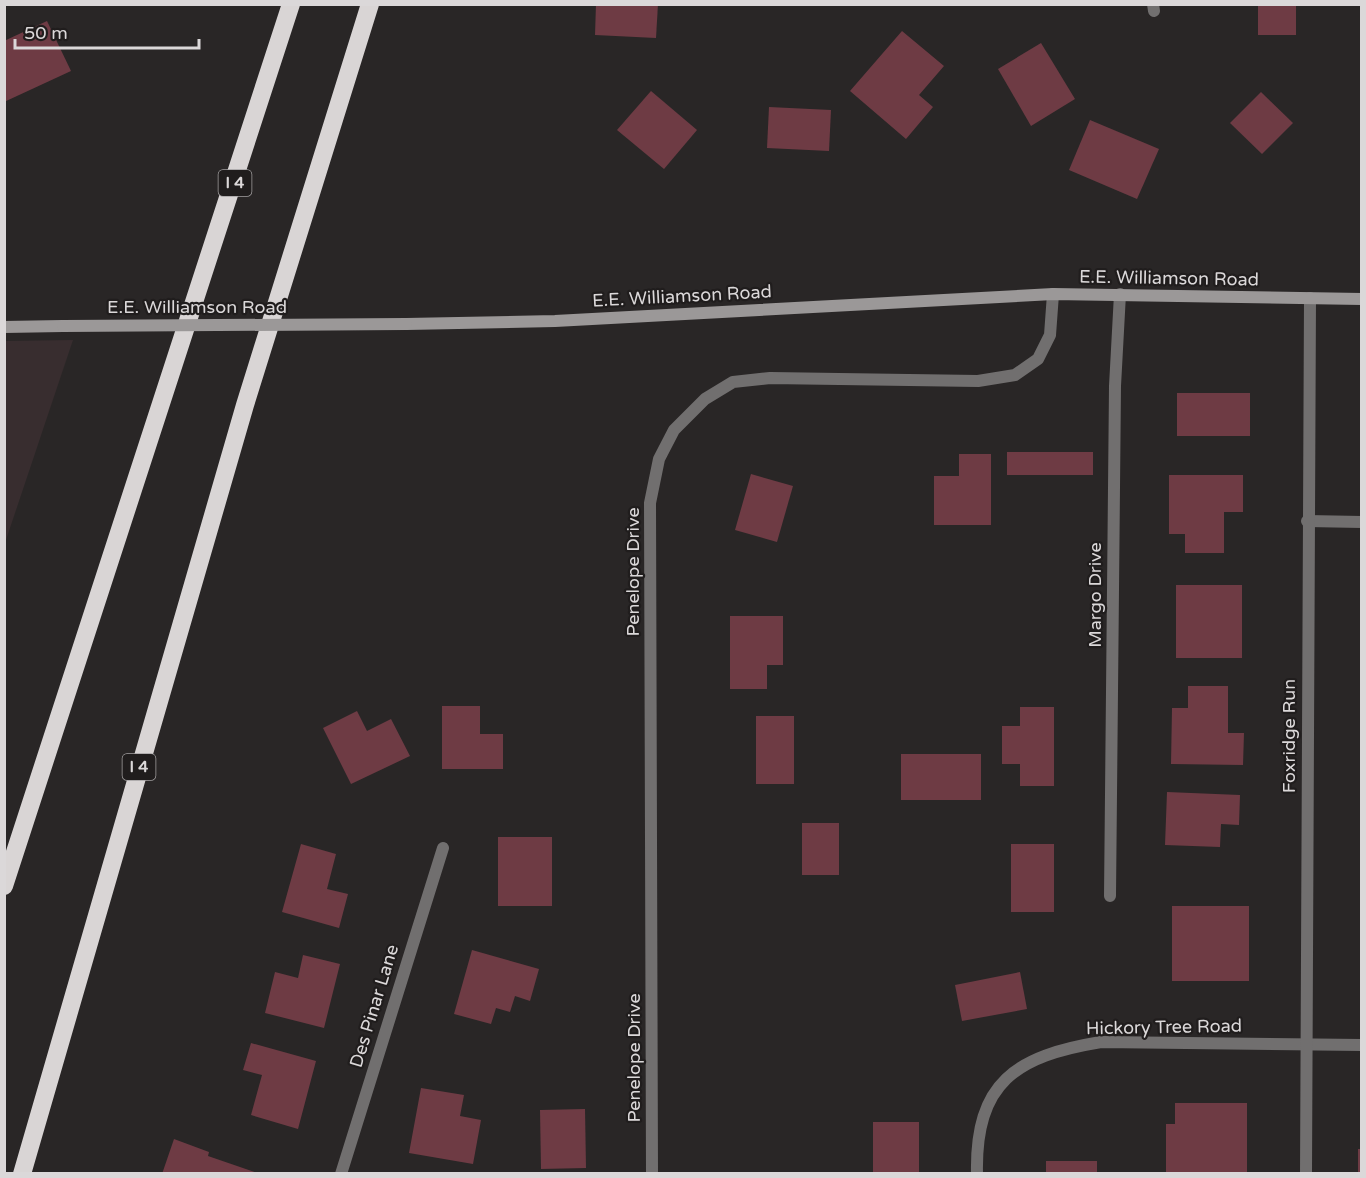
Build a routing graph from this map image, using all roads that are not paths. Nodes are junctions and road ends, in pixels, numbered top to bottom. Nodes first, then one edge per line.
1 (291, 4) edge
2 (370, 4) edge
3 (1053, 294) junction
4 (1120, 294) junction
5 (1310, 298) junction
6 (1362, 299) edge
7 (4, 327) edge
8 (1308, 521) junction
9 (1362, 522) edge
10 (443, 848) dead end
11 (4, 886) edge
12 (1110, 896) dead end
13 (1306, 1045) junction
14 (1362, 1045) edge
15 (22, 1173) edge
16 (340, 1173) edge
17 (652, 1173) edge
18 (977, 1173) edge
19 (1306, 1173) edge

1 - 11 highway, I 4
2 - 15 highway, I 4
3 - 4 street, E.E. Williamson Road
3 - 7 street, E.E. Williamson Road, bridge
3 - 17 street, Penelope Drive
4 - 5 street, E.E. Williamson Road
4 - 12 street, Margo Drive
5 - 6 street, E.E. Williamson Road
5 - 8 street, Foxridge Run
8 - 9 street
8 - 13 street, Foxridge Run
10 - 16 street, Des Pinar Lane
13 - 14 street, Hickory Tree Road
13 - 18 street, Hickory Tree Road
13 - 19 street, Foxridge Run

